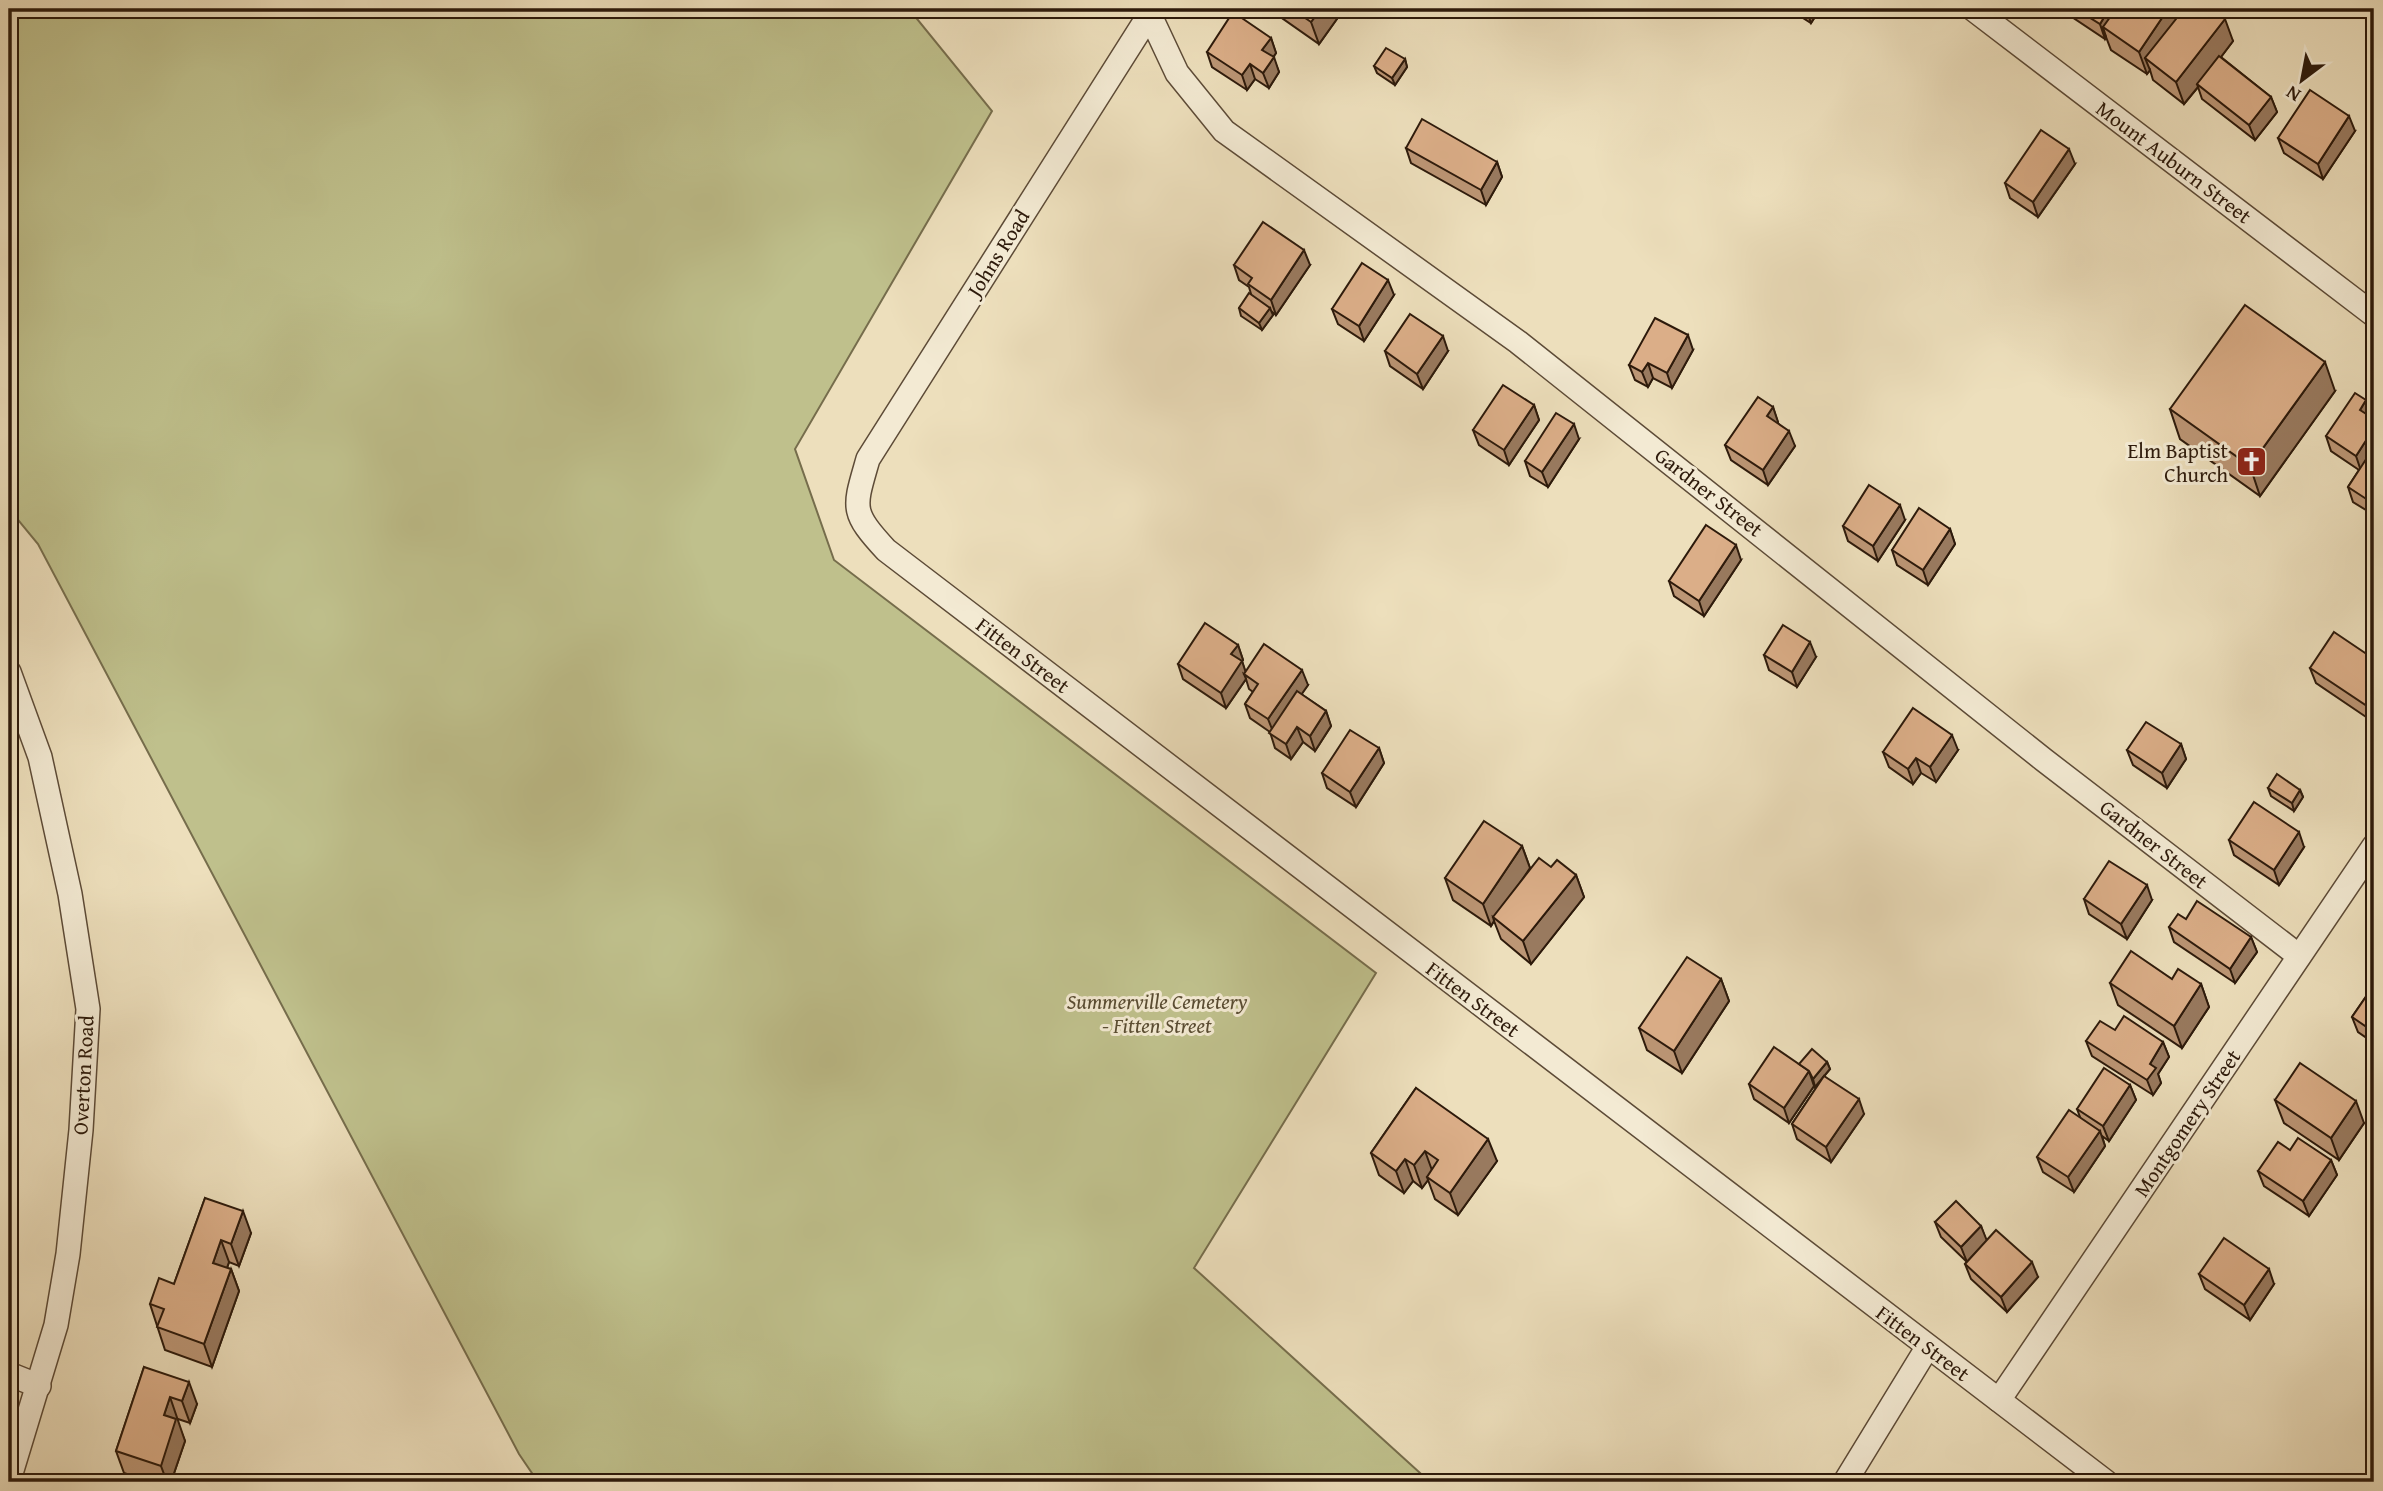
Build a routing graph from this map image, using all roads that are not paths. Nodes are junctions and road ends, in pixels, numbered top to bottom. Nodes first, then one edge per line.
1 (1973, 9) edge
2 (1149, 11) edge
3 (2374, 315) edge
4 (855, 502) joint
5 (9, 672) edge
6 (2374, 846) edge
7 (2299, 956) junction
8 (1927, 1348) junction
9 (9, 1374) edge
10 (39, 1387) junction
11 (1999, 1399) junction
12 (9, 1480) edge
13 (1845, 1482) edge
14 (2106, 1482) edge

1 - 3 street, Mount Auburn Street
2 - 4 street, Johns Road
2 - 7 street, Gardner Street
4 - 8 street, Fitten Street
5 - 10 street, Overton Road
6 - 7 street, Montgomery Street
7 - 11 street, Montgomery Street
8 - 11 street, Fitten Street
8 - 13 street
9 - 10 street
10 - 12 street, Overton Road
11 - 14 street, Fitten Street

